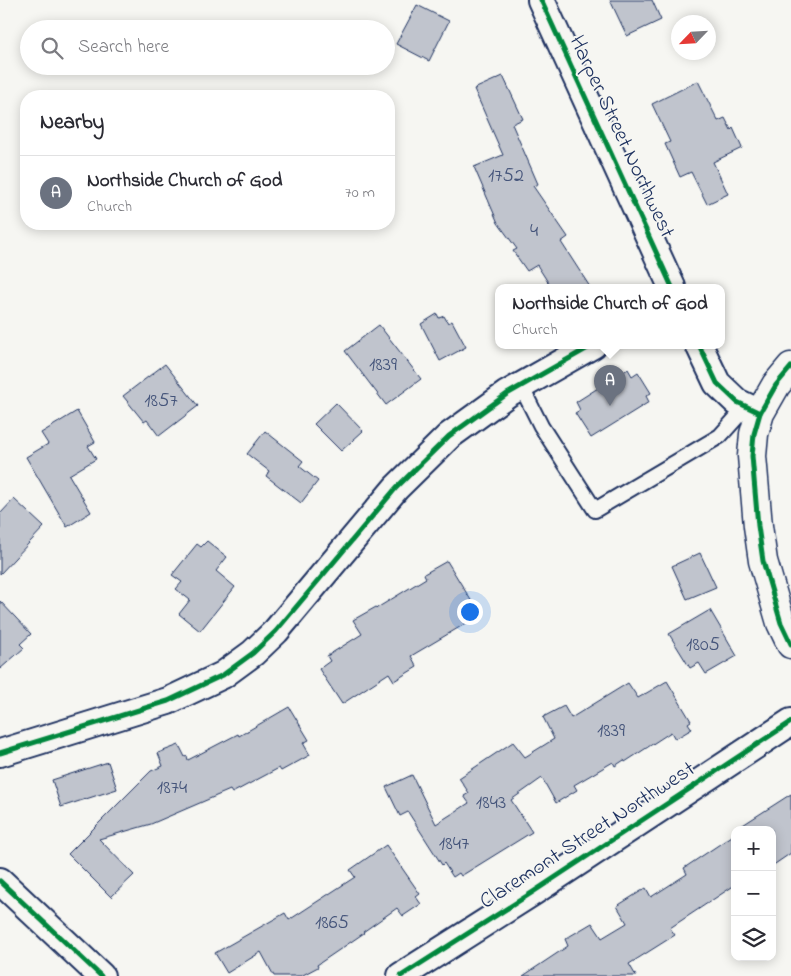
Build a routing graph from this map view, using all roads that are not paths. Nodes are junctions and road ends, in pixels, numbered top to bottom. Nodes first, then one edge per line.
1 (540, 0) edge
2 (671, 284) edge
3 (586, 349) edge
4 (701, 349) edge
5 (791, 367) edge
6 (521, 386) junction
7 (753, 410) junction
8 (791, 644) edge
9 (791, 722) edge
10 (0, 753) edge
11 (0, 881) edge
12 (101, 976) edge
13 (402, 976) edge

1 - 2 street, Harper Street Northwest
3 - 6 street
4 - 7 street
5 - 7 street
6 - 7 lane
6 - 10 street
7 - 8 street
9 - 13 street, Claremont Street Northwest
11 - 12 street

